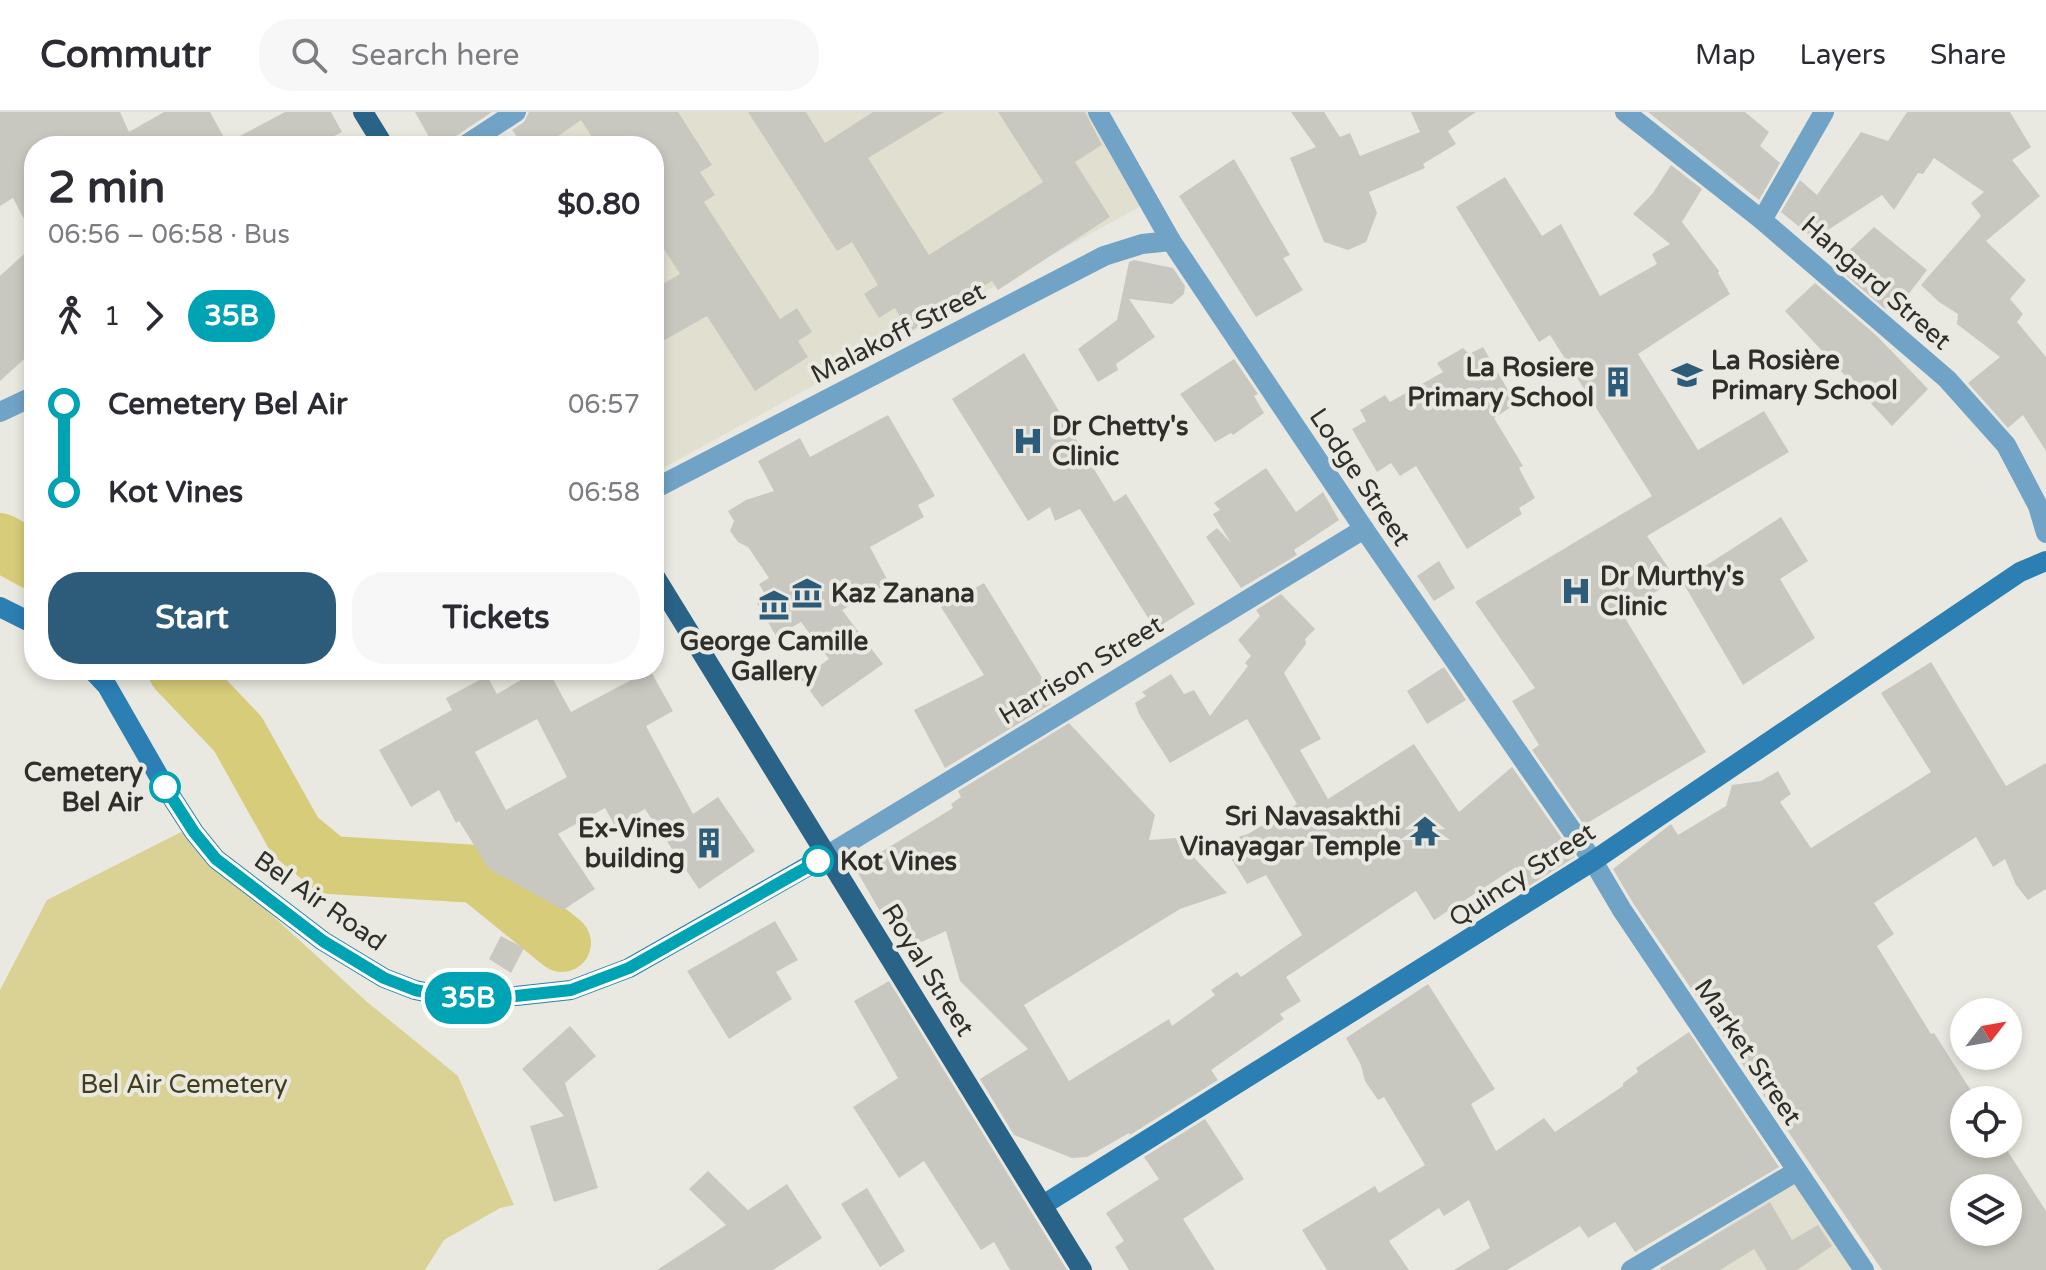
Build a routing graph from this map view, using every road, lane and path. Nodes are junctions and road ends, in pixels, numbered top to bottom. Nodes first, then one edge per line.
1 (363, 112) edge
2 (516, 112) edge
3 (1098, 112) edge
4 (1625, 112) edge
5 (1824, 112) edge
6 (378, 136) edge
7 (479, 136) edge
8 (1762, 220) junction
9 (1171, 241) junction
10 (24, 401) edge
11 (0, 412) edge
12 (664, 484) edge
13 (1364, 529) junction
14 (2046, 533) edge
15 (2046, 561) edge
16 (664, 591) edge
17 (0, 607) edge
18 (24, 619) edge
19 (101, 680) edge
20 (826, 856) junction
21 (1593, 861) junction
22 (1797, 1171) junction
23 (1043, 1205) junction
24 (1082, 1270) edge
25 (1631, 1270) edge
26 (1864, 1270) edge

1 - 6 main road
2 - 7 street
3 - 9 street, Lodge Street
4 - 8 street, Hangard Street
5 - 8 street
8 - 14 street, Hangard Street
9 - 12 street, Malakoff Street
9 - 13 street, Lodge Street
10 - 11 street
13 - 20 street, Harrison Street
13 - 21 street, Lodge Street
15 - 21 main road, Quincy Street
16 - 20 main road, Royal Street
17 - 18 main road
19 - 20 main road, Bel Air Road
20 - 23 main road, Royal Street
21 - 22 street, Market Street
21 - 23 main road, Quincy Street
22 - 25 street
22 - 26 street, Market Street
23 - 24 main road, Royal Street

